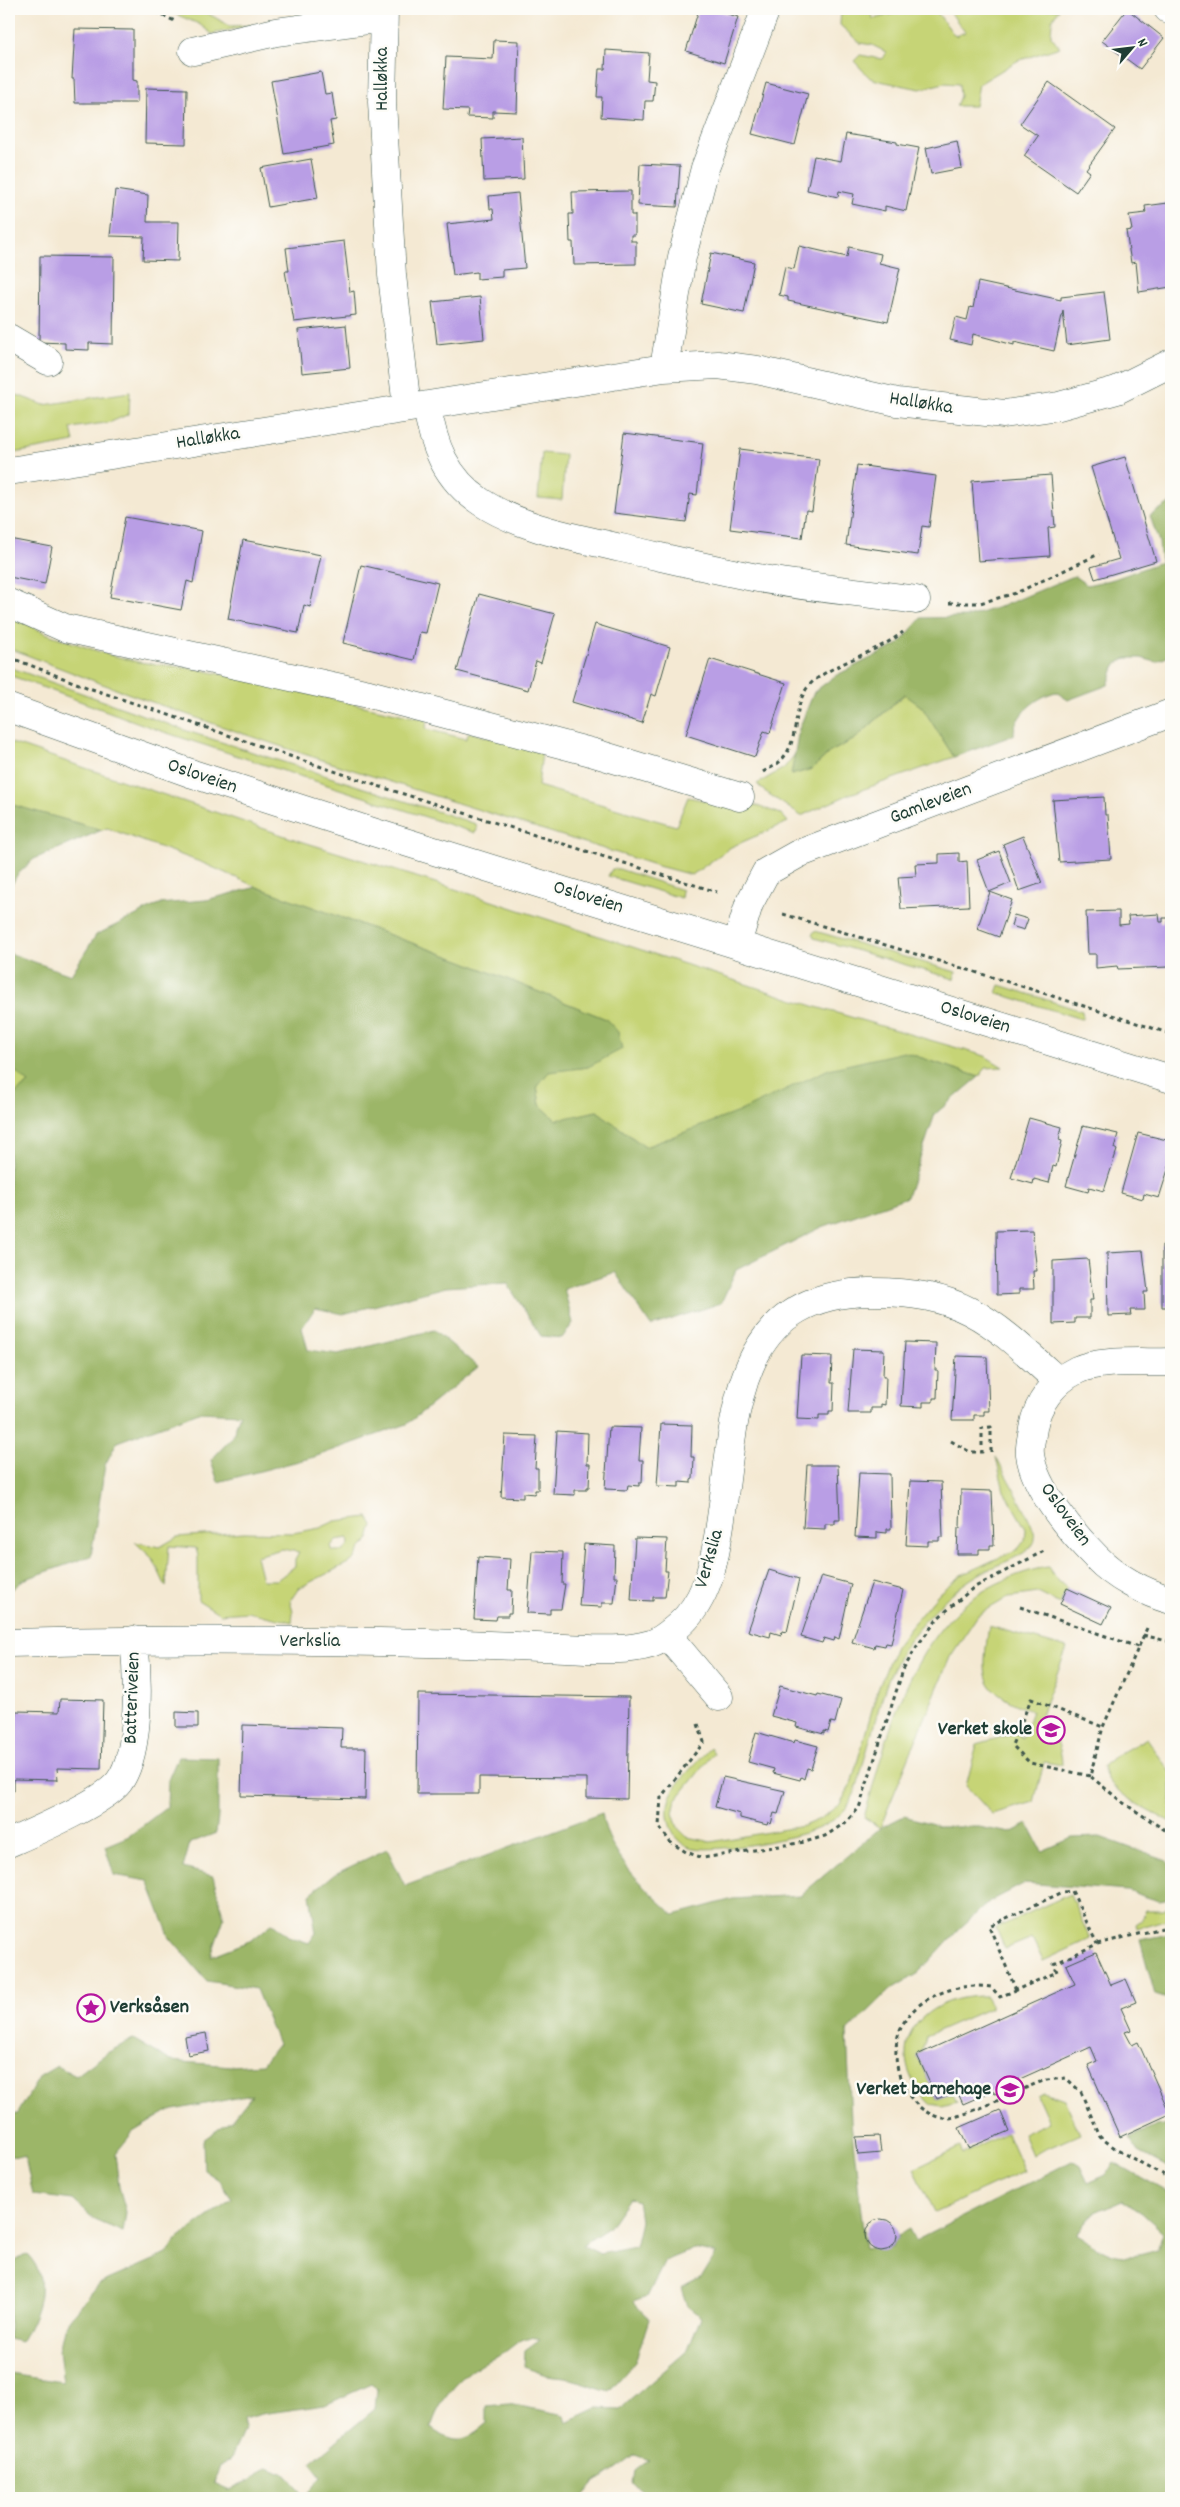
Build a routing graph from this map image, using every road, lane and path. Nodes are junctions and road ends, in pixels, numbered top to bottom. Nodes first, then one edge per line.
1 (766, 9) edge
2 (1168, 9) edge
3 (1171, 11) edge
4 (384, 14) edge
5 (192, 51) dead end
6 (9, 338) edge
7 (48, 361) dead end
8 (1171, 363) edge
9 (664, 368) junction
10 (417, 407) junction
11 (9, 471) edge
12 (1098, 554) dead end
13 (916, 600) junction
14 (9, 603) edge
15 (9, 657) edge
16 (9, 708) edge
17 (1171, 713) edge
18 (740, 797) joint
19 (749, 904) junction
20 (737, 944) junction
21 (1171, 1034) edge
22 (1171, 1079) edge
23 (1171, 1362) edge
24 (1059, 1382) junction
25 (951, 1441) dead end
26 (991, 1452) dead end
27 (1071, 1528) junction
28 (1166, 1599) edge
29 (1020, 1607) dead end
30 (667, 1635) junction
31 (1143, 1635) junction
32 (134, 1640) junction
33 (9, 1642) edge
34 (1171, 1642) edge
35 (1138, 1647) junction
36 (719, 1696) dead end
37 (695, 1718) dead end
38 (1103, 1727) junction
39 (1090, 1776) junction
40 (1171, 1834) edge
41 (9, 1843) edge
42 (1171, 1926) edge
43 (1097, 1944) junction
44 (1016, 1990) junction
45 (1171, 2179) edge

1 - 9 street
2 - 3 street
4 - 5 street, Halløkka
4 - 10 street, Halløkka
6 - 7 street
8 - 9 street, Halløkka
9 - 10 street, Halløkka
10 - 11 street, Halløkka
10 - 13 street
12 - 13 path
13 - 18 path
14 - 18 street
15 - 19 path
16 - 20 street, Osloveien
17 - 19 street, Gamleveien
19 - 20 street, Gamleveien
19 - 21 path
20 - 22 street, Osloveien
23 - 24 street, Osloveien
24 - 27 street, Osloveien
24 - 30 street, Verkslia
25 - 26 path
27 - 28 street, Osloveien
27 - 37 path
28 - 31 path
29 - 35 path
30 - 32 street, Verkslia
30 - 36 street
31 - 34 path
31 - 35 path
32 - 33 street, Batteriveien
32 - 41 street, Batteriveien
35 - 38 path
38 - 39 path
38 - 39 path
39 - 40 path
42 - 43 path
43 - 44 path
43 - 44 path
44 - 45 path

